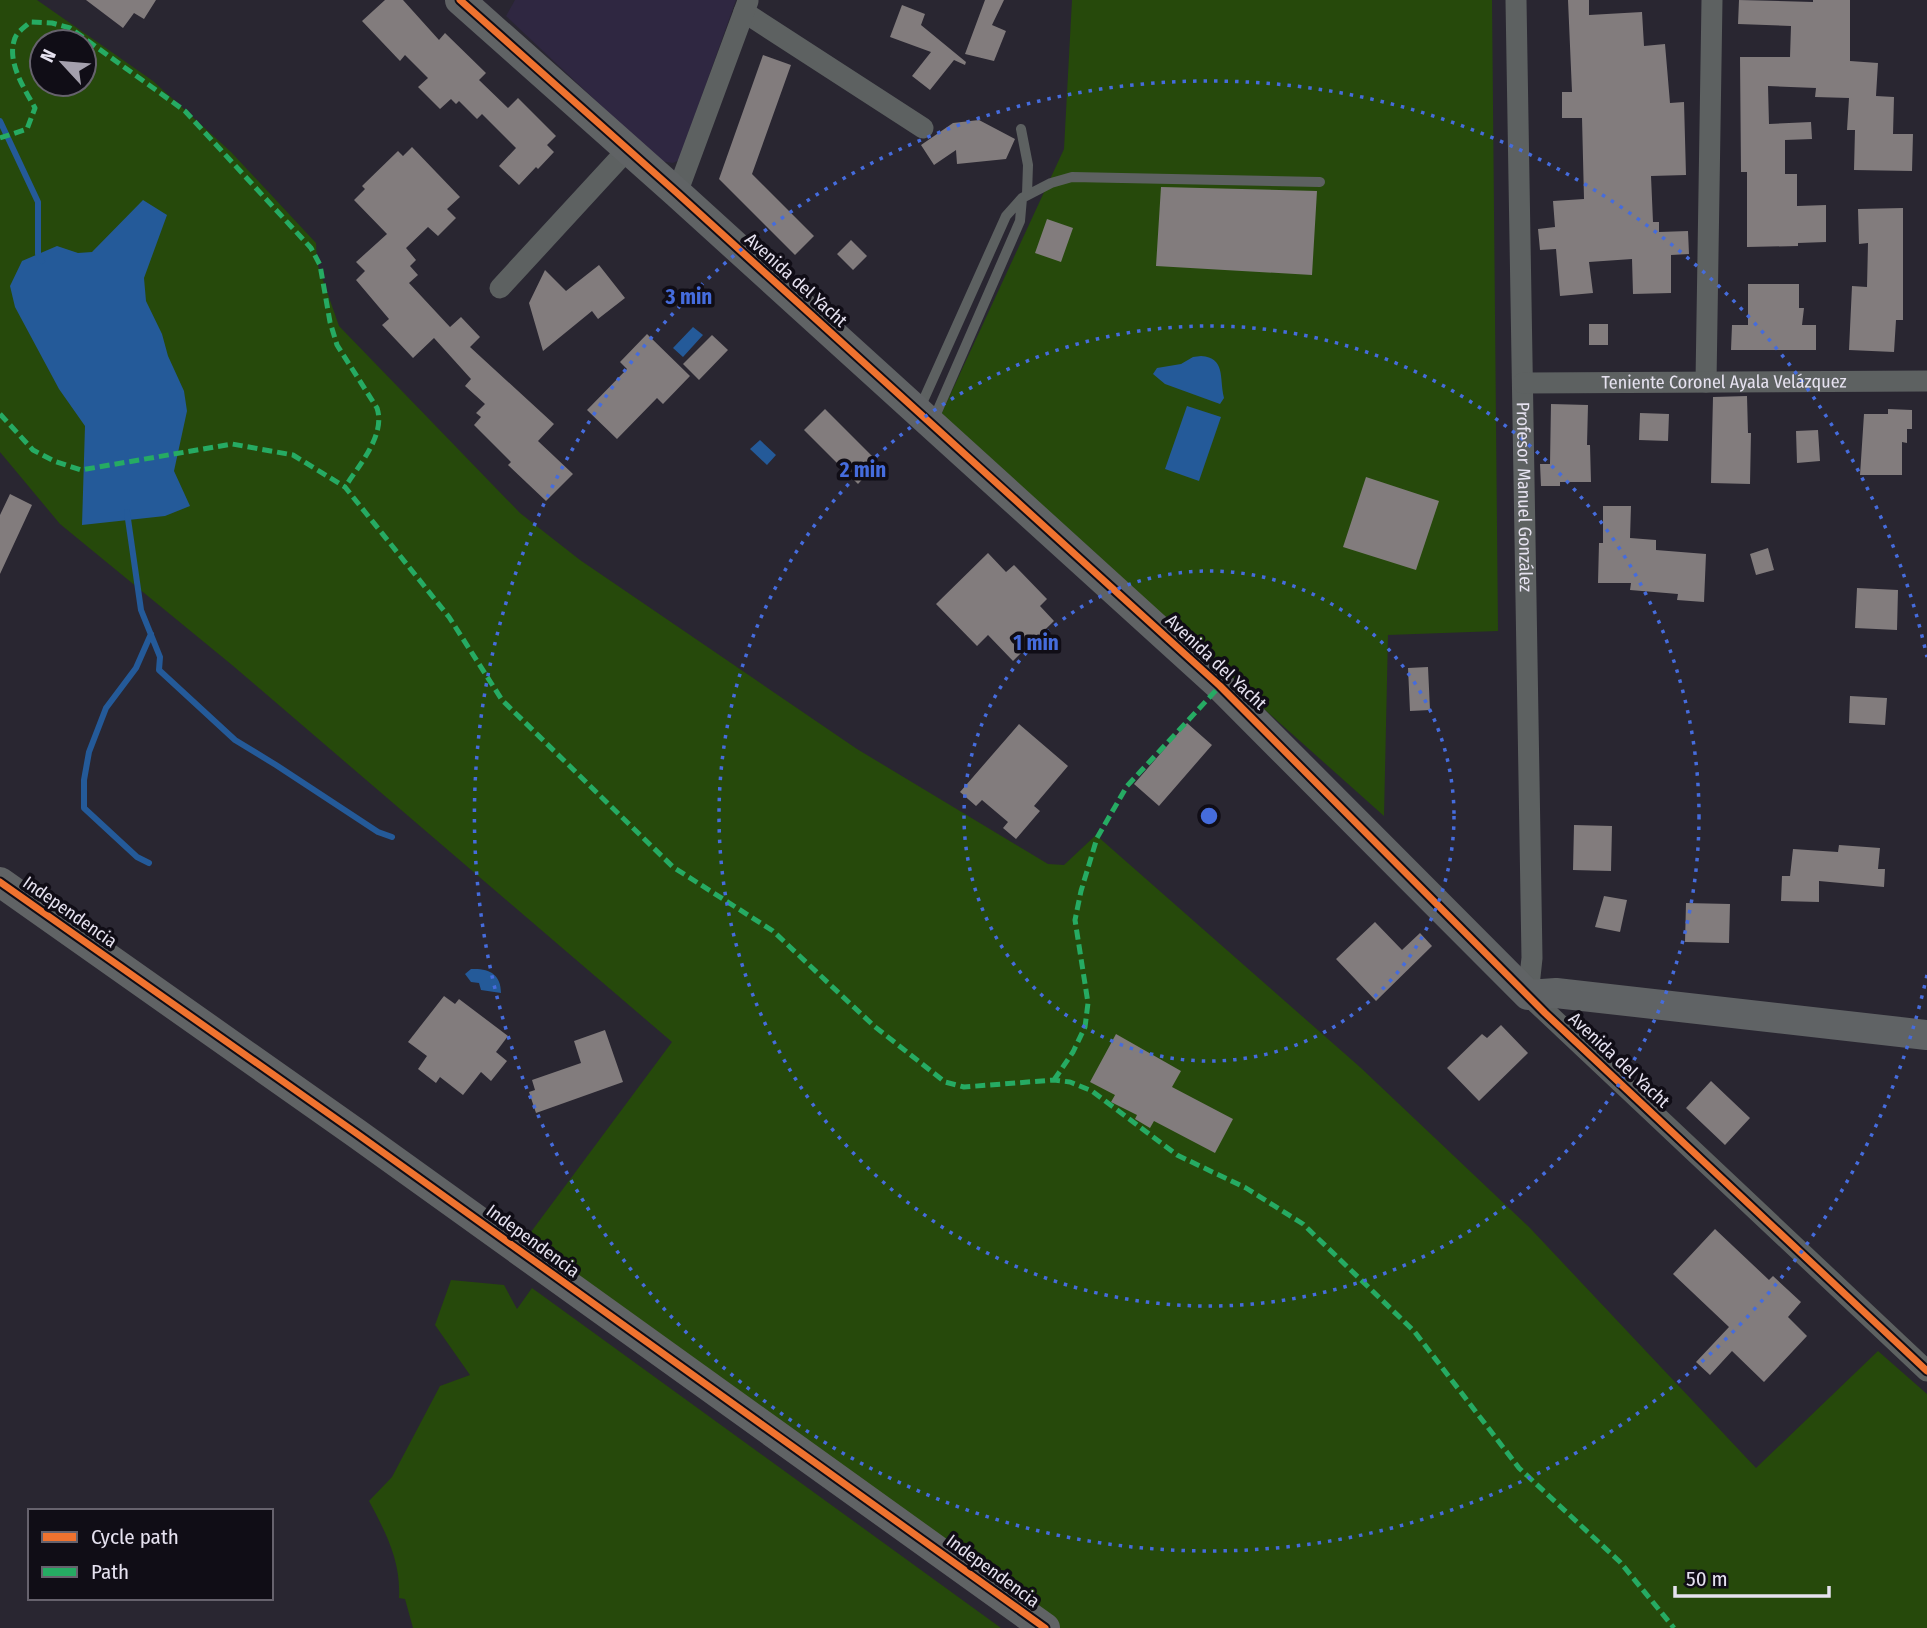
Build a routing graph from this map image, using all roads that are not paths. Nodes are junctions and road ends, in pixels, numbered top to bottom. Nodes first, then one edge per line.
1 (460, 0) edge
2 (1516, 0) edge
3 (1712, 0) edge
4 (746, 6) edge
5 (923, 128) dead end
6 (1021, 129) dead end
7 (628, 149) junction
8 (1320, 182) dead end
9 (677, 193) junction
10 (1025, 196) junction
11 (500, 288) dead end
12 (974, 288) junction
13 (987, 295) junction
14 (1927, 381) edge
15 (1706, 382) junction
16 (1523, 383) junction
17 (925, 417) junction
18 (0, 882) edge
19 (1528, 995) junction
20 (1927, 1035) edge
21 (1927, 1371) edge
22 (1045, 1628) edge

1 - 7 street, Avenida del Yacht
2 - 16 street, Profesor Manuel González
3 - 15 street
4 - 5 street
4 - 9 street
6 - 10 lane
7 - 9 street, Avenida del Yacht
7 - 11 street
8 - 10 lane
9 - 17 street, Avenida del Yacht
10 - 12 lane
10 - 13 lane
12 - 13 lane
12 - 17 lane
13 - 17 lane
14 - 15 street, Teniente Coronel Ayala Velázquez
15 - 16 street, Teniente Coronel Ayala Velázquez
16 - 19 street, Profesor Manuel González
17 - 19 street, Avenida del Yacht
18 - 22 street, Independencia
19 - 20 street, Avenida del Yacht
19 - 21 street, Avenida del Yacht

